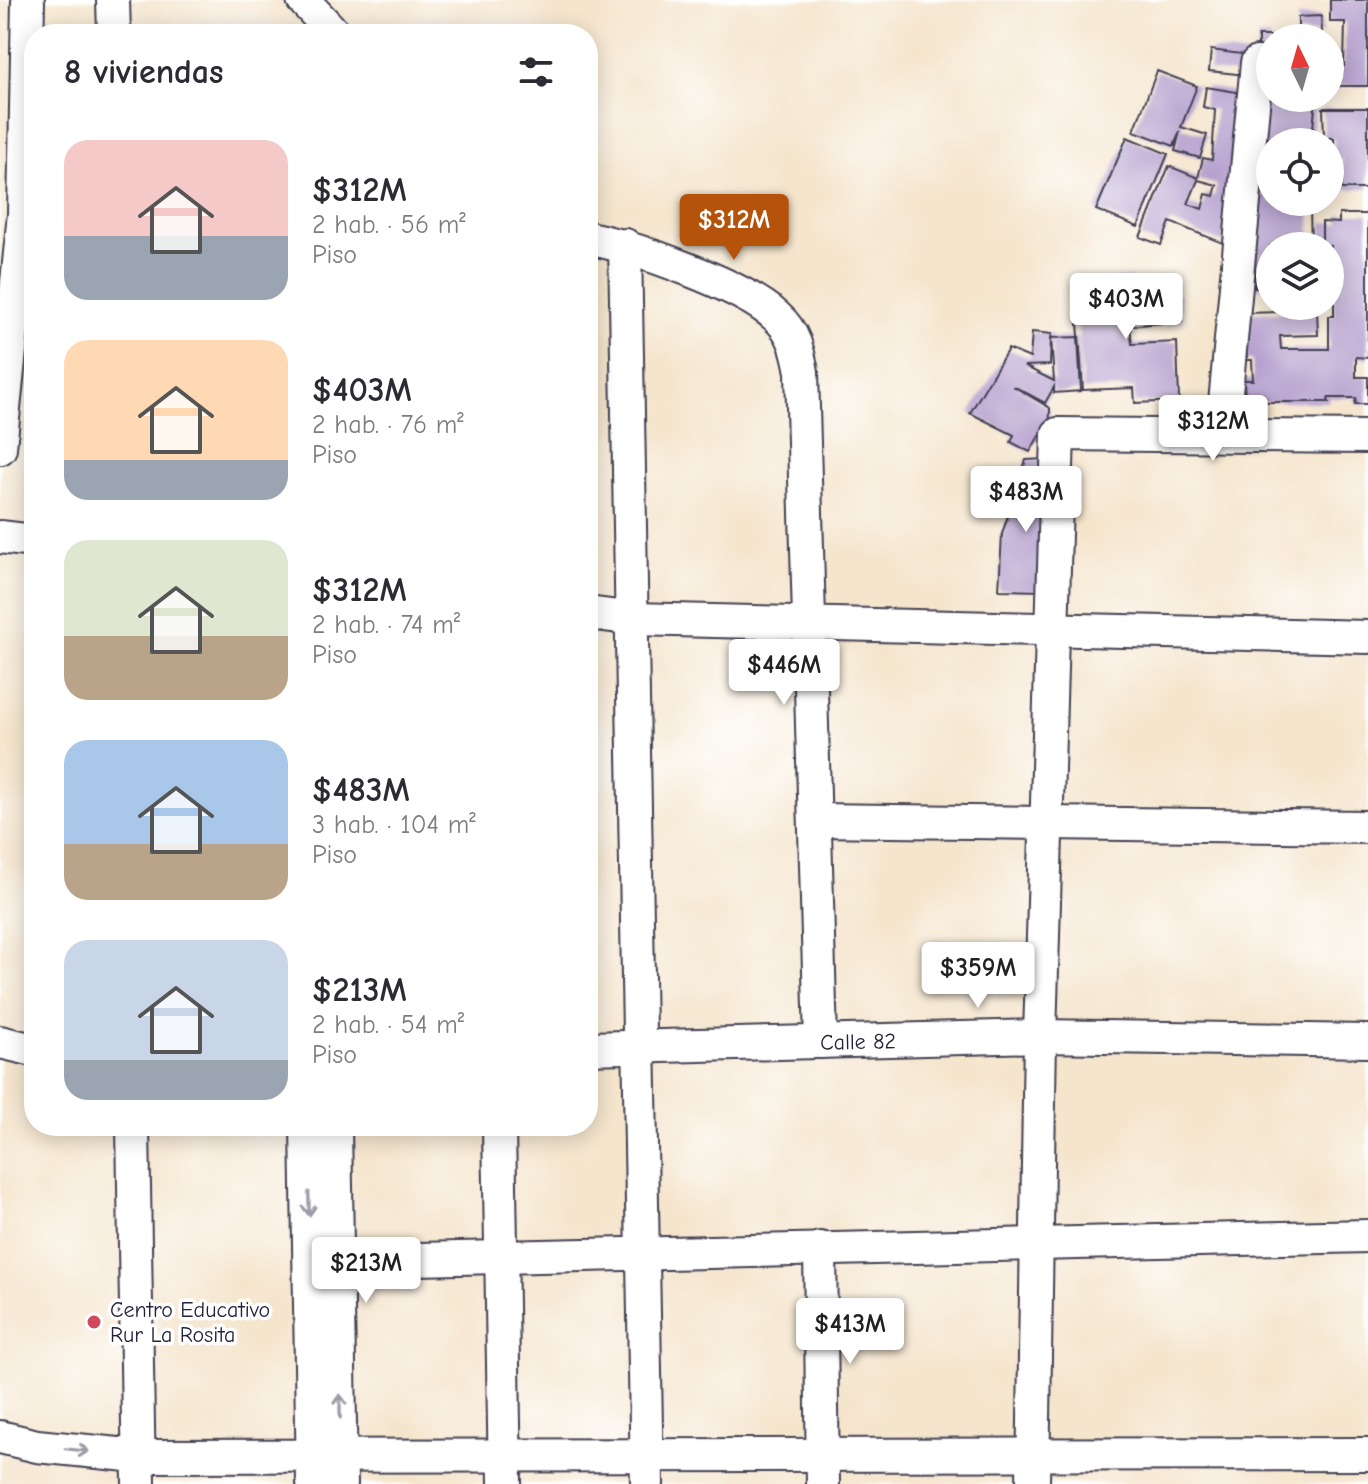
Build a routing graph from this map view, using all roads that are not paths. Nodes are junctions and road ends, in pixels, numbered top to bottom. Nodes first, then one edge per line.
1 (28, 0) edge
2 (113, 0) edge
3 (302, 0) edge
4 (28, 24) edge
5 (114, 24) edge
6 (301, 24) edge
7 (325, 24) edge
8 (1256, 74) edge
9 (24, 214) edge
10 (598, 240) edge
11 (625, 245) junction
12 (1222, 435) junction
13 (1368, 437) edge
14 (0, 448) edge
15 (0, 537) edge
16 (24, 540) edge
17 (598, 614) edge
18 (634, 619) junction
19 (809, 621) junction
20 (1051, 626) junction
21 (1368, 637) edge
22 (816, 820) junction
23 (1047, 822) junction
24 (1368, 827) edge
25 (1040, 1036) junction
26 (1368, 1041) edge
27 (0, 1042) edge
28 (821, 1042) junction
29 (640, 1047) junction
30 (24, 1048) edge
31 (598, 1048) edge
32 (133, 1136) edge
33 (308, 1136) edge
34 (335, 1136) edge
35 (499, 1136) edge
36 (1368, 1236) edge
37 (1037, 1242) junction
38 (820, 1248) junction
39 (643, 1253) junction
40 (501, 1257) junction
41 (338, 1261) junction
42 (0, 1437) edge
43 (1368, 1454) edge
44 (1032, 1469) edge
45 (139, 1470) edge
46 (327, 1470) edge
47 (505, 1470) edge
48 (647, 1470) edge
49 (823, 1470) edge

1 - 4 street
2 - 5 street
3 - 6 street
3 - 7 street
8 - 12 street
9 - 14 street
10 - 11 street
11 - 18 street
11 - 19 street
12 - 13 street
12 - 20 street
15 - 16 street
17 - 18 street
18 - 19 street
18 - 29 street
19 - 20 street
19 - 22 street
20 - 21 street
20 - 23 street
22 - 23 street
22 - 28 street
23 - 24 street
23 - 25 street
25 - 26 street, Calle 82
25 - 28 street, Calle 82
25 - 37 street
27 - 30 street
28 - 29 street, Calle 82
29 - 31 street, Calle 82
29 - 39 street
32 - 45 street
33 -> 46 street
34 - 41 street
35 - 40 street
36 - 37 street
37 - 38 street
37 - 44 street
38 - 39 street
38 - 49 street
39 - 40 street
39 - 48 street
40 - 41 street
40 - 47 street
46 -> 41 street
42 -> 45 street
43 - 44 street
44 - 49 street
45 - 46 street
46 - 47 street
47 - 48 street
48 - 49 street

